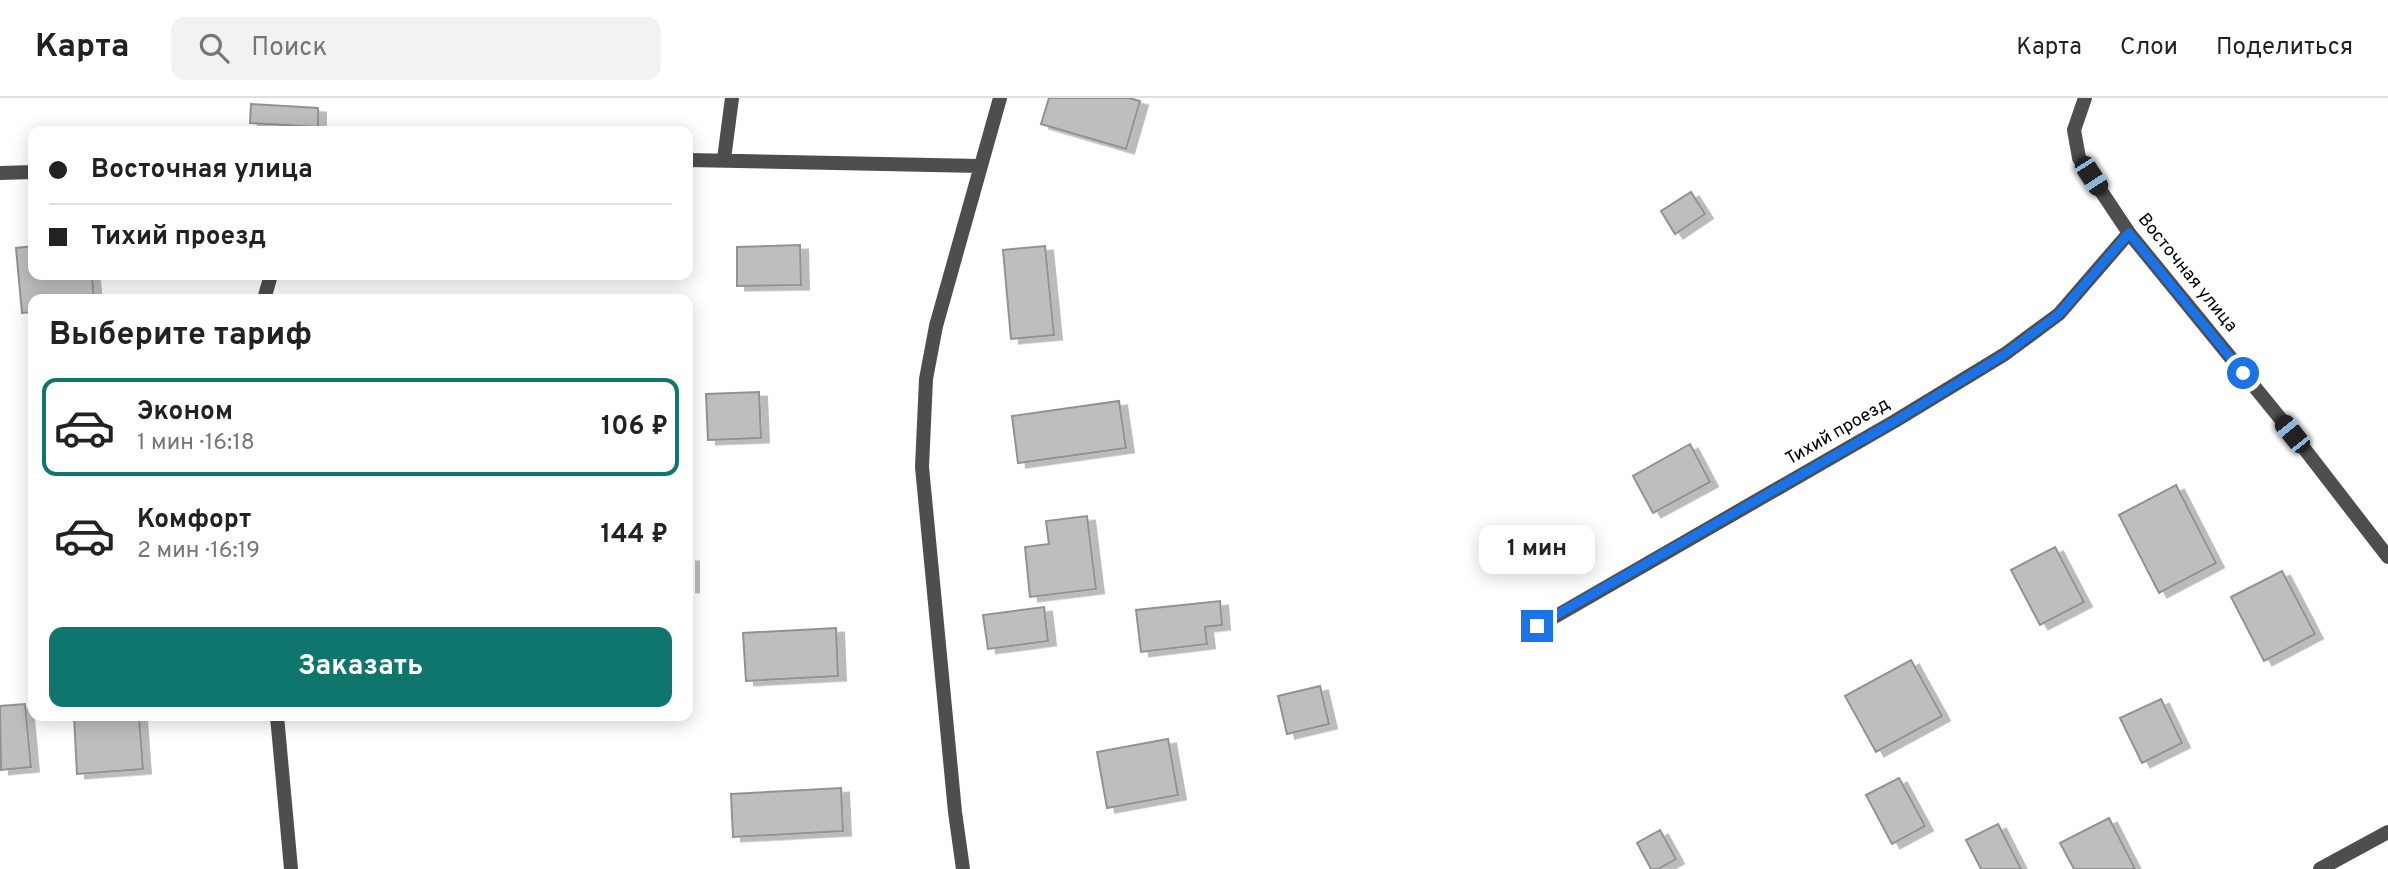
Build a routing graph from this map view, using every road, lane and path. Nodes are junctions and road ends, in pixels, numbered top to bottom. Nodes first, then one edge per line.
1 (732, 98) edge
2 (1000, 98) edge
3 (2085, 98) edge
4 (724, 159) junction
5 (693, 160) edge
6 (980, 166) junction
7 (28, 172) edge
8 (0, 173) edge
9 (2129, 233) junction
10 (2388, 556) edge
11 (1537, 626) dead end
12 (277, 721) edge
13 (2388, 832) edge
14 (291, 869) edge
15 (963, 869) edge
16 (2320, 869) edge

1 - 4 street
2 - 6 street
3 - 9 street, Восточная улица
4 - 5 street
4 - 6 street
6 - 15 street
7 - 8 street
9 - 10 street, Восточная улица
9 - 11 street, Тихий проезд
12 - 14 street
13 - 16 street

